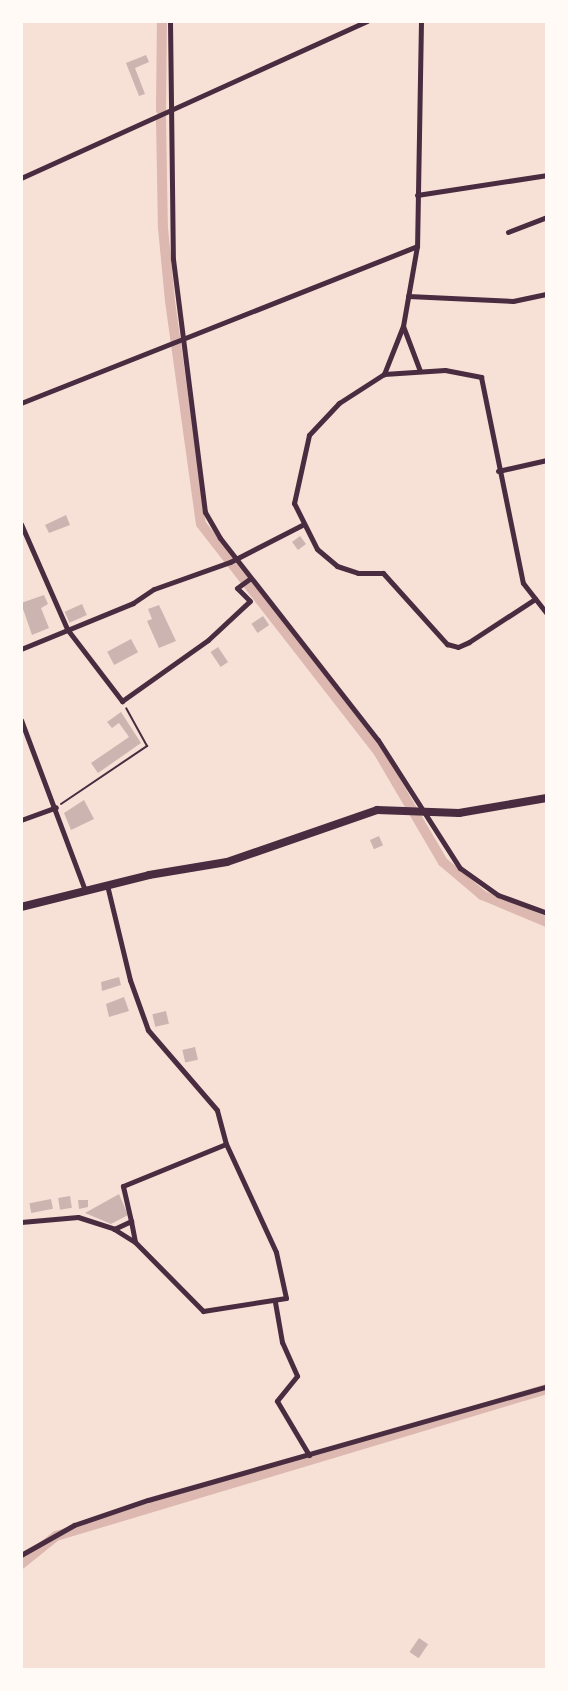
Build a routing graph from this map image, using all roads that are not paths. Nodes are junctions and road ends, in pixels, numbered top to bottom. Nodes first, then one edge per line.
1 (170, 21) edge
2 (367, 21) edge
3 (421, 21) edge
4 (169, 112) junction
5 (547, 175) edge
6 (21, 178) edge
7 (417, 195) junction
8 (547, 217) edge
9 (508, 232) dead end
10 (416, 246) junction
11 (547, 294) edge
12 (408, 296) junction
13 (403, 326) junction
14 (177, 339) junction
15 (420, 371) junction
16 (384, 374) junction
17 (21, 403) edge
18 (547, 460) edge
19 (498, 471) junction
20 (21, 524) edge
21 (303, 524) junction
22 (237, 559) junction
23 (251, 578) junction
24 (535, 599) junction
25 (547, 614) edge
26 (67, 629) junction
27 (21, 649) edge
28 (21, 720) edge
29 (547, 798) edge
30 (56, 807) junction
31 (420, 812) junction
32 (21, 820) edge
33 (107, 885) junction
34 (85, 890) junction
35 (21, 907) edge
36 (547, 913) edge
37 (226, 1144) junction
38 (21, 1220) edge
39 (131, 1221) junction
40 (114, 1229) junction
41 (135, 1242) junction
42 (275, 1302) junction
43 (547, 1386) edge
44 (309, 1455) junction
45 (21, 1555) edge

1 - 4 street
2 - 4 street
3 - 7 street
4 - 6 street
4 - 14 street
5 - 7 street
7 - 10 street
8 - 9 street
10 - 12 street
10 - 14 street
11 - 12 street
12 - 13 street
13 - 15 street
13 - 16 street
14 - 17 street
14 - 22 street
15 - 16 street
15 - 19 street
16 - 21 street
18 - 19 street
19 - 24 street
20 - 26 street
21 - 22 street
21 - 24 street
22 - 23 street
22 - 26 street
23 - 26 street
23 - 31 street
24 - 25 street
26 - 27 street
28 - 30 street
29 - 31 main road
30 - 32 street
30 - 34 street
31 - 33 main road
31 - 36 street
33 - 34 main road
33 - 37 street
34 - 35 main road
37 - 39 street
37 - 42 street
38 - 40 street
39 - 40 street
39 - 41 street
40 - 41 street
41 - 42 street
42 - 44 street
43 - 44 street
44 - 45 street

